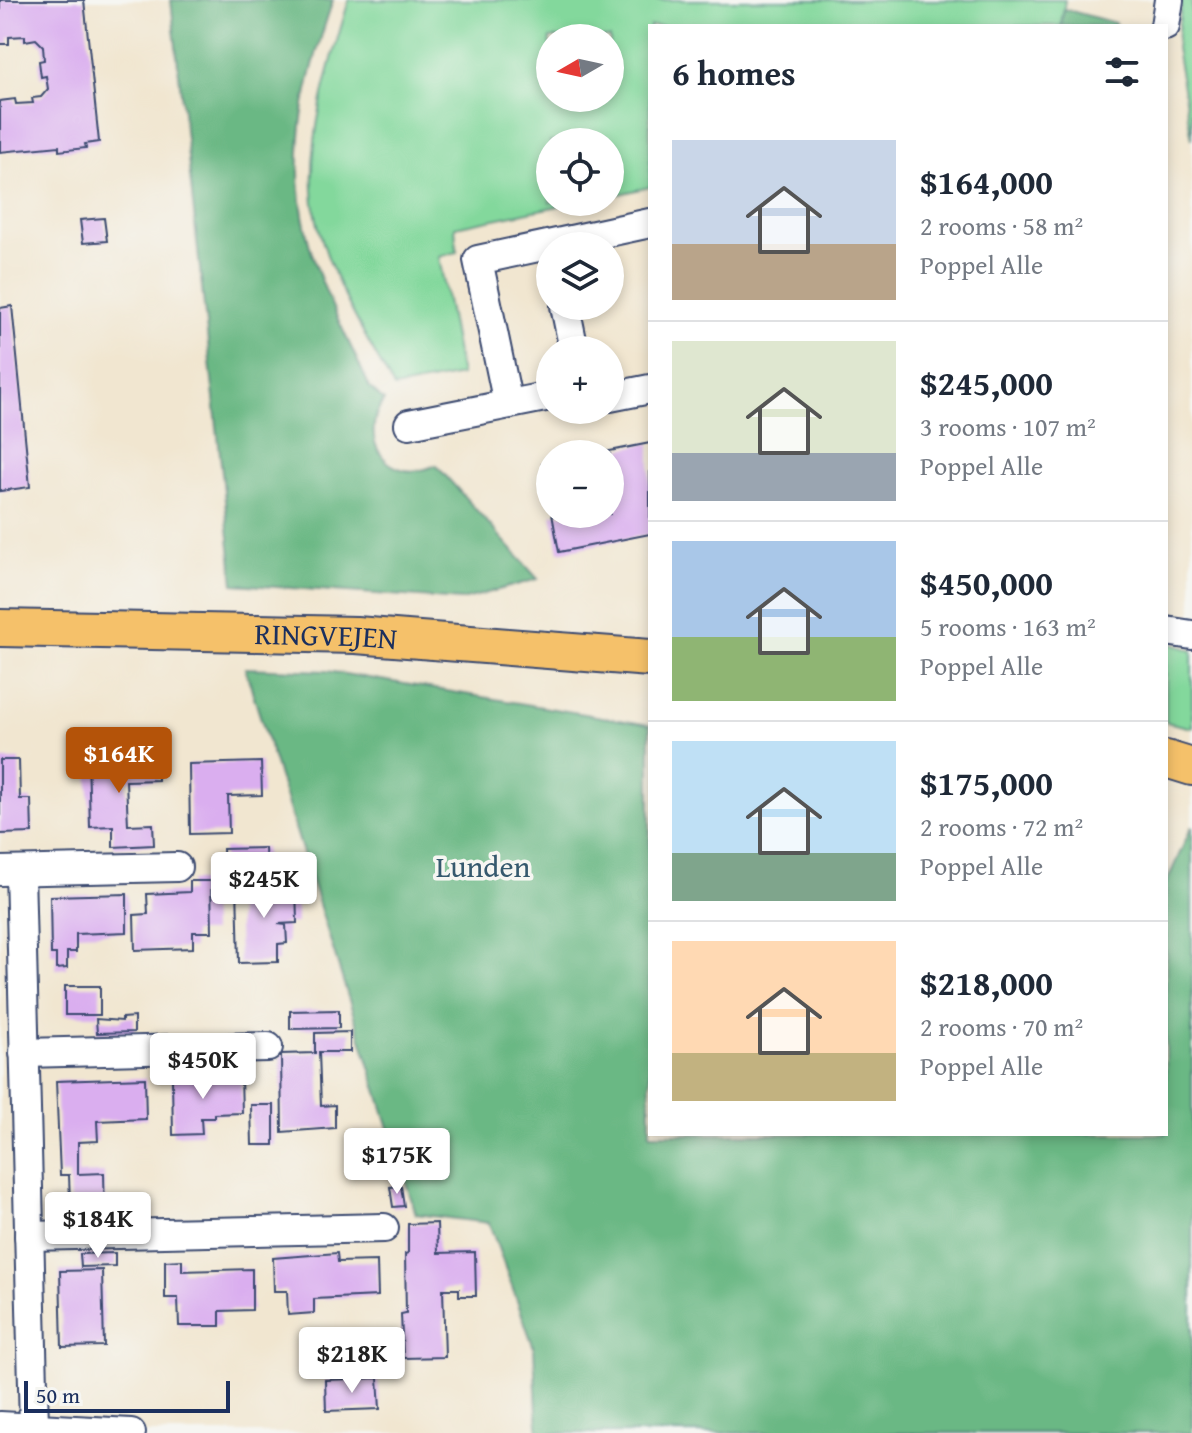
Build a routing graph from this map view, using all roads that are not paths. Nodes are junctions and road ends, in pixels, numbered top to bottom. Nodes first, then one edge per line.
1 (1169, 0) edge
2 (1165, 24) edge
3 (648, 223) edge
4 (648, 389) edge
5 (624, 394) edge
6 (536, 399) edge
7 (508, 404) junction
8 (409, 424) dead end
9 (0, 628) edge
10 (1168, 631) edge
11 (1192, 635) edge
12 (648, 658) edge
13 (1168, 760) edge
14 (1192, 767) edge
15 (177, 867) dead end
16 (10, 871) edge
17 (268, 1047) dead end
18 (24, 1053) junction
19 (384, 1228) dead end
20 (29, 1236) junction
21 (0, 1426) edge
22 (34, 1426) junction
23 (131, 1433) edge

1 - 2 street
3 - 7 street
4 - 5 street
6 - 7 street
7 - 8 street
9 - 12 main road, RINGVEJEN
10 - 11 street
13 - 14 main road
15 - 16 street
16 - 18 street
17 - 18 street
18 - 20 street
19 - 20 street
20 - 22 street
21 - 22 street
22 - 23 street

